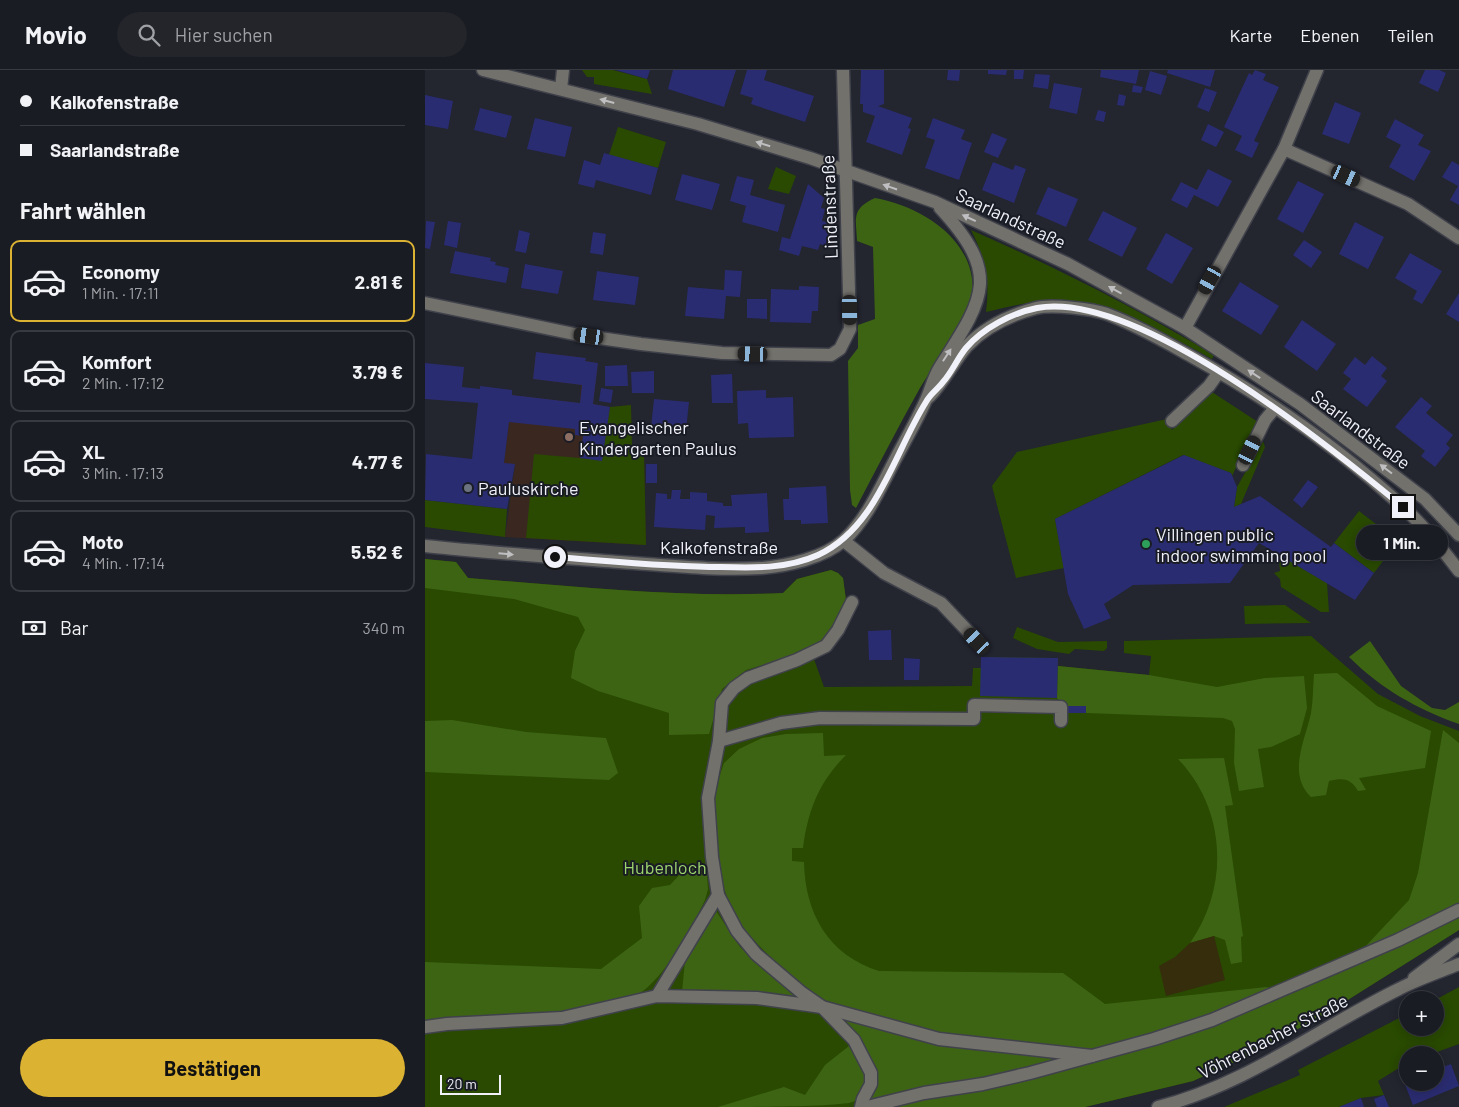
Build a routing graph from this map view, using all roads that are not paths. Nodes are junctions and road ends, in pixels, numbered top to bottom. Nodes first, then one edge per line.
1 (483, 70) edge
2 (563, 70) edge
3 (843, 70) edge
4 (1317, 70) edge
5 (561, 89) junction
6 (1284, 148) junction
7 (846, 172) junction
8 (935, 202) junction
9 (1459, 238) edge
10 (425, 303) edge
11 (1039, 308) joint
12 (1185, 328) junction
13 (1219, 372) junction
14 (927, 399) junction
15 (1275, 408) junction
16 (1172, 421) dead end
17 (1243, 465) dead end
18 (1459, 534) edge
19 (843, 541) junction
20 (425, 546) edge
21 (1459, 571) edge
22 (852, 602) dead end
23 (977, 641) dead end
24 (1061, 720) dead end
25 (719, 741) junction
26 (717, 895) junction
27 (1459, 910) edge
28 (1459, 944) edge
29 (1459, 964) edge
30 (1400, 988) junction
31 (657, 996) junction
32 (822, 1006) junction
33 (425, 1028) edge
34 (1092, 1056) junction
35 (861, 1107) edge
36 (867, 1107) edge
37 (1158, 1107) edge

1 - 5 street, Saarlandstraße
2 - 5 street
3 - 7 street, Lindenstraße
4 - 6 street
7 -> 5 street, Saarlandstraße
6 - 9 street
6 - 12 street
8 -> 7 street, Saarlandstraße
7 - 10 street, Lindenstraße
12 -> 8 street, Saarlandstraße
14 -> 8 street, Kalkofenstraße
11 - 13 street, Saarlandstraße
11 - 14 street, Kalkofenstraße
18 -> 12 street, Saarlandstraße
13 - 15 street, Saarlandstraße
13 - 16 street
14 - 19 street, Kalkofenstraße
15 - 17 street
15 - 21 street, Saarlandstraße
20 -> 19 street, Kalkofenstraße
19 - 23 street
22 - 25 street
24 - 25 street
25 - 26 street
26 - 31 street
26 - 32 street
27 - 34 street
28 - 30 street, Vöhrenbacher Straße
29 - 30 street, Vöhrenbacher Straße
30 - 37 street, Vöhrenbacher Straße
31 - 32 street
31 - 33 street
32 - 34 street
32 - 35 street
34 - 36 street

